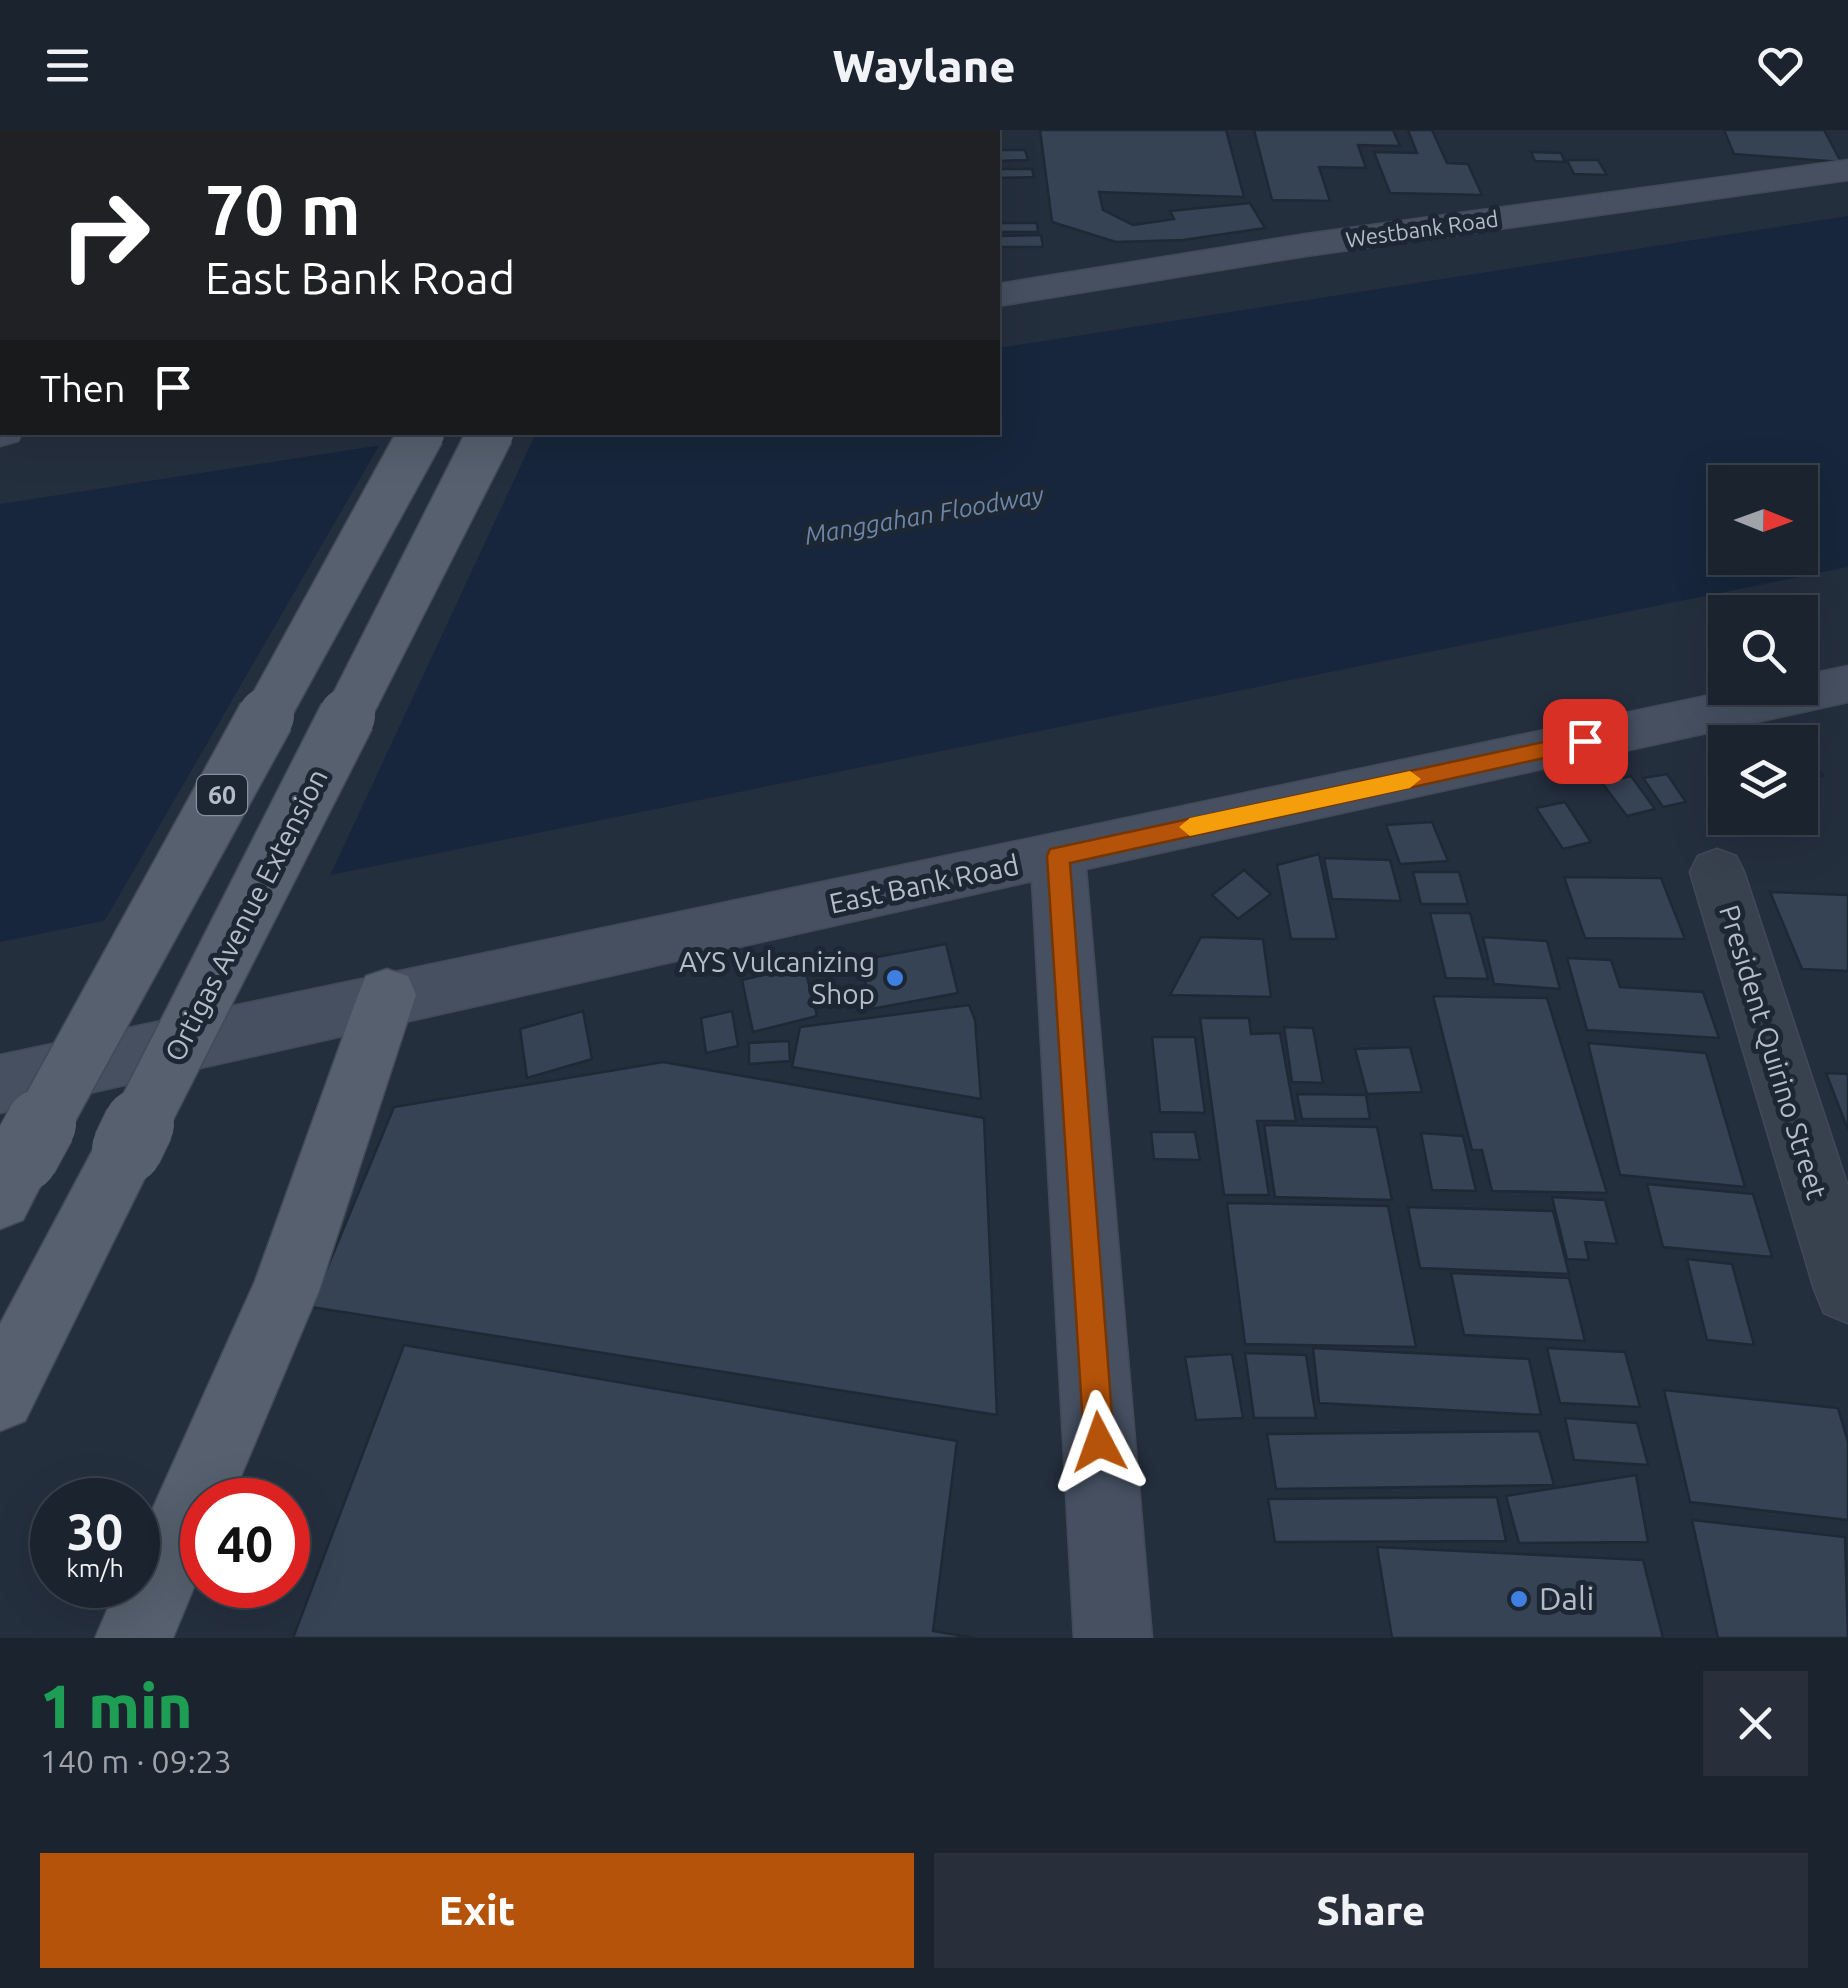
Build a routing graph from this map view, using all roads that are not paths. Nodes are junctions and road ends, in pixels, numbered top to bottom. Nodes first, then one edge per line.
1 (1848, 170) edge
2 (1000, 294) edge
3 (420, 435) edge
4 (489, 435) edge
5 (1848, 684) edge
6 (1058, 856) junction
7 (1717, 872) dead end
8 (388, 995) junction
9 (0, 1084) edge
10 (11, 1177) edge
11 (1848, 1289) edge
12 (0, 1396) edge
13 (134, 1638) edge
14 (1113, 1638) edge

1 - 2 street, Westbank Road
3 - 10 main road, 60, bridge
4 - 12 main road, Ortigas Avenue Extension, bridge
5 - 6 street, East Bank Road
6 - 8 street, East Bank Road
6 - 14 street
7 - 11 street, President Quirino Street
8 - 9 street, East Bank Road
8 - 13 main road

